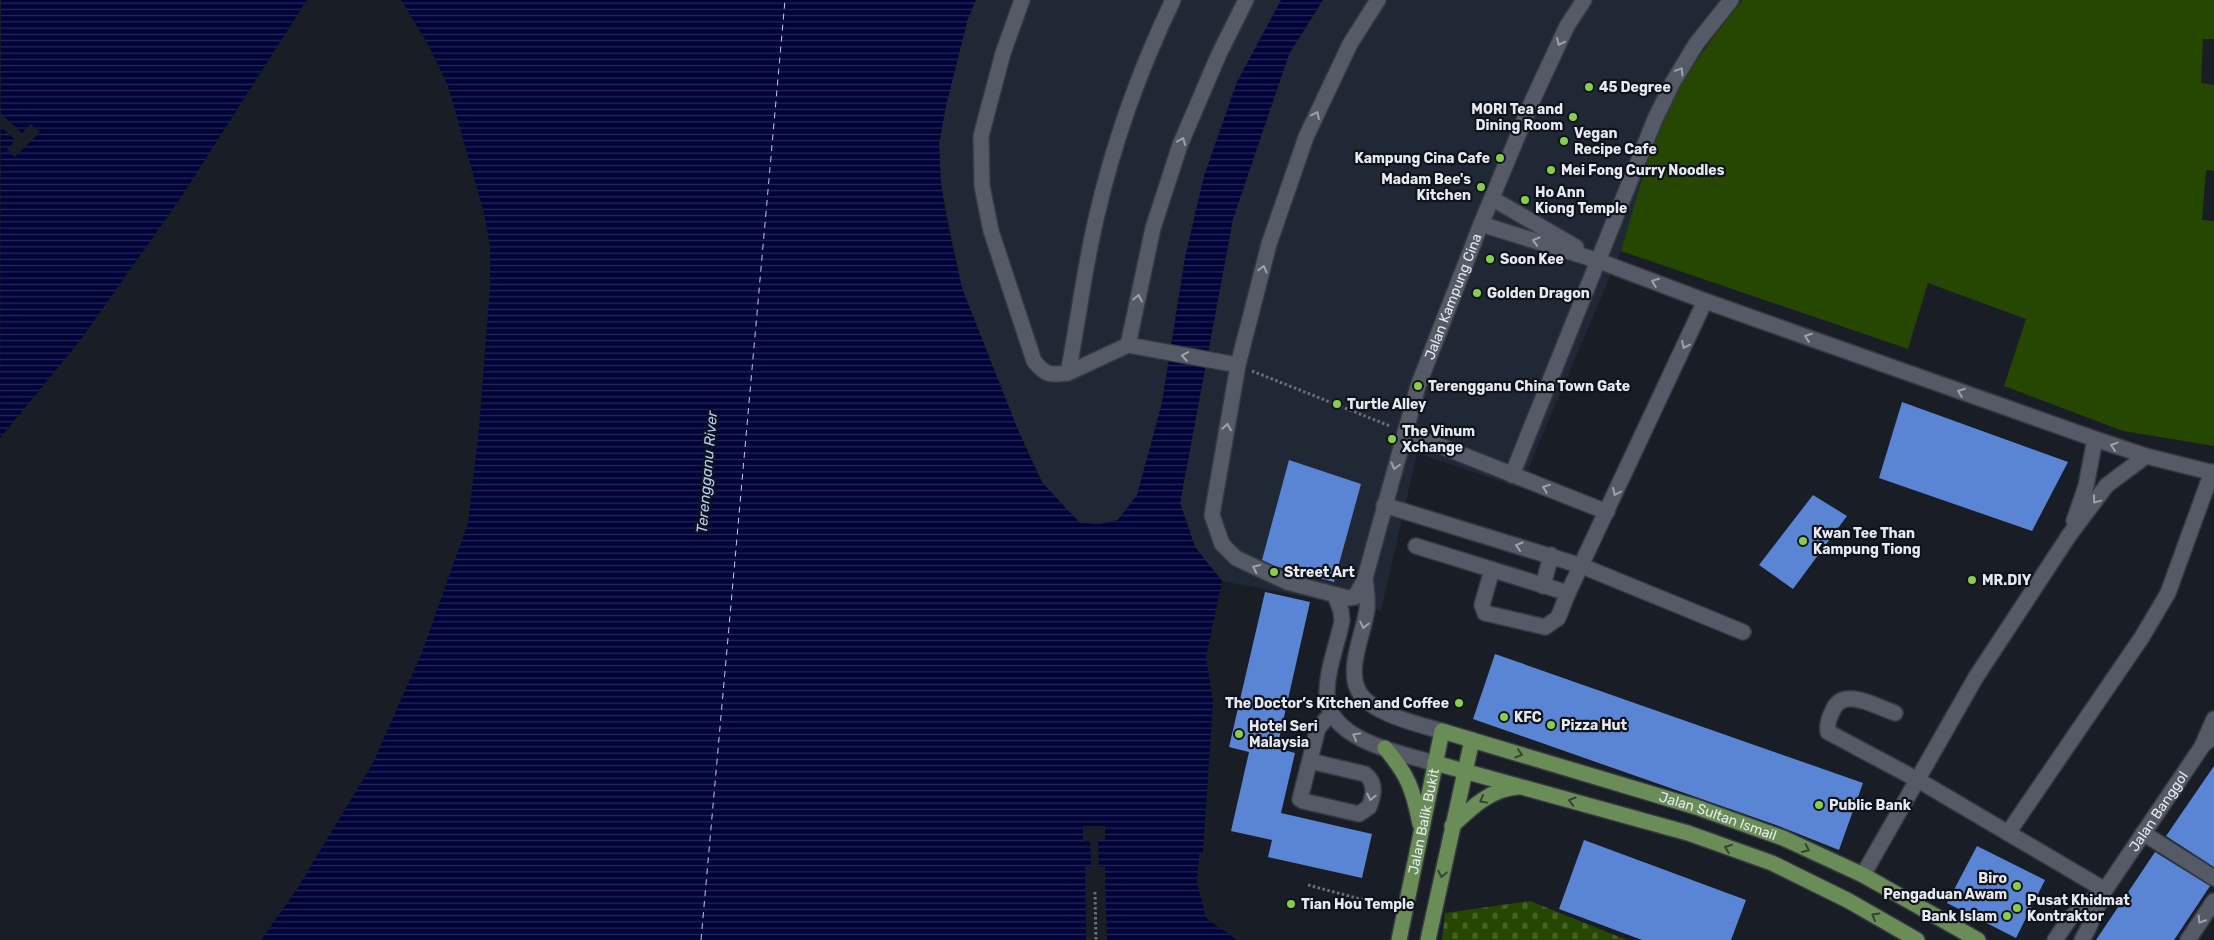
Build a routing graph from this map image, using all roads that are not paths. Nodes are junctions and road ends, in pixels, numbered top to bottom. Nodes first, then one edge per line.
1 (1022, 0) edge
2 (1173, 0) edge
3 (1246, 0) edge
4 (1378, 0) edge
5 (1584, 0) edge
6 (1731, 0) edge
7 (1493, 199) junction
8 (1481, 224) junction
9 (1599, 260) junction
10 (1706, 301) junction
11 (1128, 345) junction
12 (1238, 365) junction
13 (1068, 374) junction
14 (1405, 432) junction
15 (2095, 439) junction
16 (2146, 456) junction
17 (2213, 472) edge
18 (1512, 475) junction
19 (1384, 505) junction
20 (1607, 512) junction
21 (2070, 534) junction
22 (1416, 546) dead end
23 (1551, 555) junction
24 (1582, 566) junction
25 (1492, 570) junction
26 (1365, 578) junction
27 (1543, 586) junction
28 (1568, 593) junction
29 (1335, 595) junction
30 (1743, 632) dead end
31 (1895, 713) dead end
32 (1331, 714) junction
33 (2214, 719) edge
34 (1442, 731) junction
35 (1472, 740) junction
36 (2208, 741) edge
37 (1385, 748) junction
38 (1310, 761) junction
39 (1435, 763) junction
40 (1464, 771) junction
41 (1918, 780) junction
42 (1521, 787) junction
43 (1452, 826) junction
44 (1421, 830) junction
45 (2143, 832) junction
46 (2008, 834) junction
47 (1863, 876) junction
48 (2214, 878) edge
49 (2105, 890) junction
50 (2214, 902) edge
51 (1399, 940) edge
52 (1428, 940) edge
53 (1917, 940) edge
54 (1978, 940) edge
55 (2055, 940) edge
56 (2082, 940) edge
57 (2188, 940) edge

1 - 13 street
2 - 13 street
11 -> 3 street
12 -> 4 street
5 -> 7 street, Jalan Kampung Cina
9 -> 6 street
7 - 8 street, Jalan Kampung Cina
7 - 9 street
9 -> 8 street
8 - 14 street, Jalan Kampung Cina
10 -> 9 street
9 - 18 street
15 -> 10 street
10 -> 20 street
12 -> 11 street
11 - 13 street
29 -> 12 street
14 - 18 street
14 -> 19 street, Jalan Kampung Cina
16 -> 15 street
15 - 21 street
16 - 17 street
16 -> 21 street
17 - 46 street
20 -> 18 street
23 -> 19 street
19 - 26 street, Jalan Kampung Cina
20 - 24 street
21 - 41 street
22 - 25 street
23 - 24 street
23 - 27 street
24 - 28 street
24 - 30 street
25 - 27 street
25 - 28 street
26 - 29 street
26 -> 34 street, Jalan Kampung Cina
27 - 28 street
29 - 32 street
31 - 41 street
37 -> 32 street
32 - 38 street
33 - 36 street, Jalan Banggol
34 - 35 main road, Jalan Sultan Ismail
34 - 39 main road, Jalan Balik Bukit
35 - 40 main road
35 -> 47 main road, Jalan Sultan Ismail
36 - 45 street, Jalan Banggol
37 - 39 street
37 - 44 main road
38 -> 38 street
39 - 40 main road, Jalan Sultan Ismail
39 - 44 main road, Jalan Balik Bukit
40 - 42 main road, Jalan Sultan Ismail
40 - 43 main road
41 - 46 street
41 - 47 street
42 -> 43 main road
53 -> 42 main road, Jalan Sultan Ismail
43 -> 52 main road
44 - 51 main road, Jalan Balik Bukit
45 - 48 street
45 - 49 street, Jalan Banggol
46 - 49 street
47 - 54 main road, Jalan Sultan Ismail
49 - 55 street, Jalan Banggol
49 - 56 street, Jalan Banggol
50 -> 57 street

